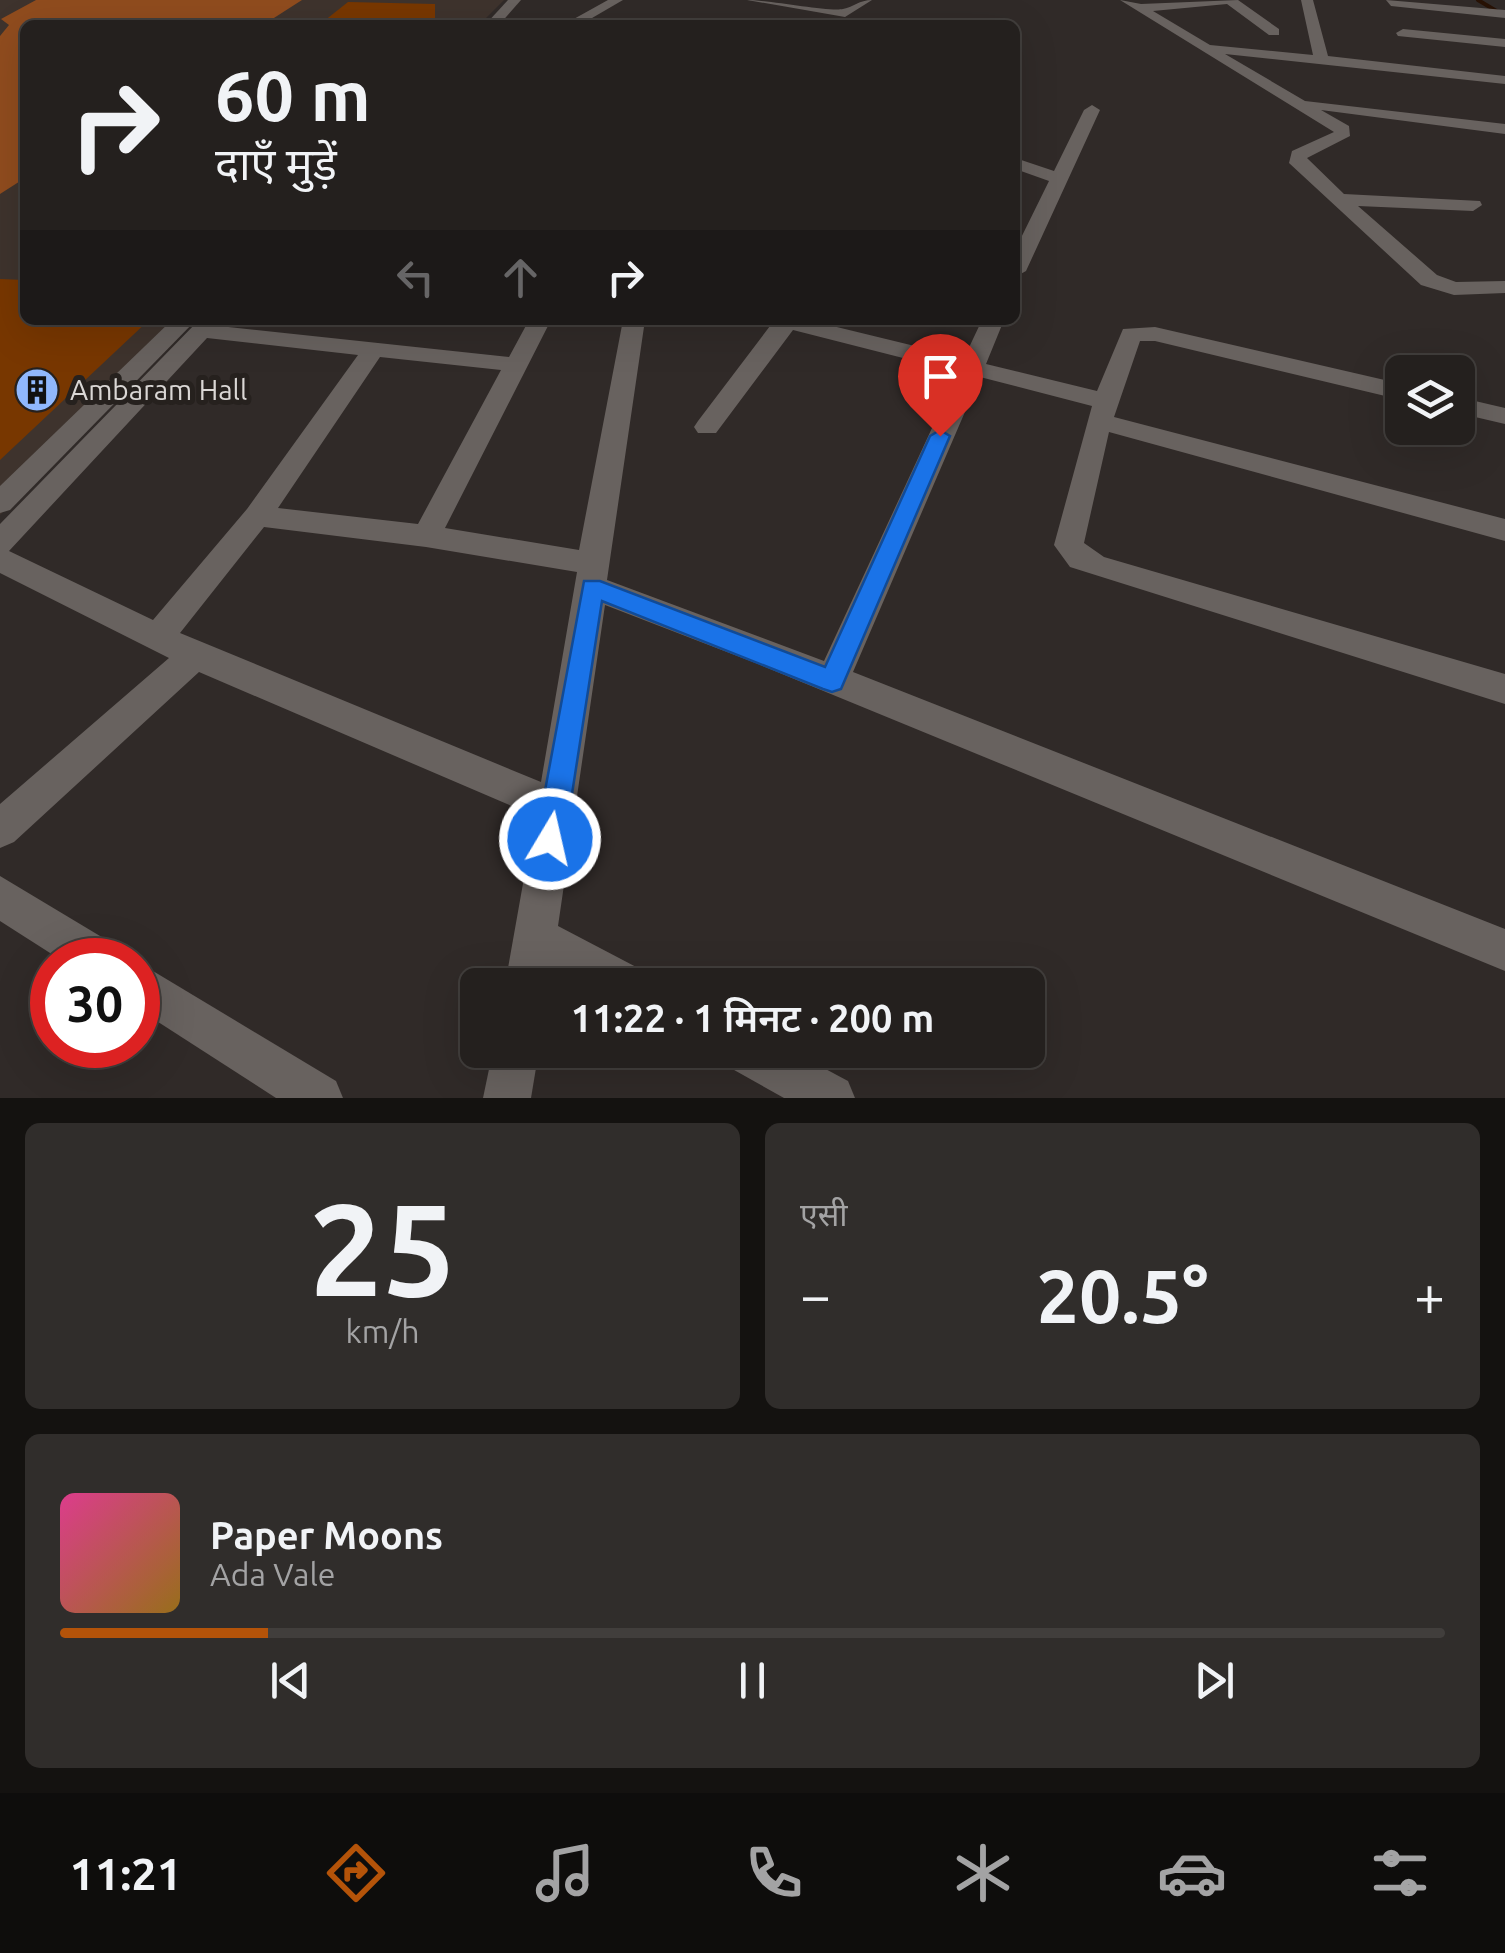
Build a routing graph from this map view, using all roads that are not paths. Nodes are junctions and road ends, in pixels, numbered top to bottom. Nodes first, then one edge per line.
1 (516, 0) edge
2 (758, 0) edge
3 (866, 0) edge
4 (1230, 0) edge
5 (1307, 0) edge
6 (1469, 0) edge
7 (611, 1) edge
8 (1390, 1) edge
9 (806, 4) edge
10 (1132, 4) edge
11 (1500, 15) edge
12 (497, 20) edge
13 (579, 20) edge
14 (1274, 32) dead end
15 (1403, 33) junction
16 (1505, 43) edge
17 (1205, 47) junction
18 (1321, 58) junction
19 (1418, 70) junction
20 (1501, 80) edge
21 (1505, 94) edge
22 (1300, 103) junction
23 (1092, 110) dead end
24 (1364, 111) junction
25 (1505, 129) edge
26 (1358, 132) junction
27 (1020, 165) edge
28 (1059, 179) junction
29 (1341, 200) junction
30 (1473, 206) dead end
31 (1020, 261) edge
32 (1505, 288) edge
33 (199, 325) edge
34 (199, 325) edge
35 (207, 325) edge
36 (538, 325) edge
37 (633, 325) edge
38 (786, 325) edge
39 (792, 325) edge
40 (990, 325) edge
41 (373, 350) junction
42 (518, 364) junction
43 (971, 367) junction
44 (1385, 388) edge
45 (1475, 409) edge
46 (1102, 411) junction
47 (1505, 416) edge
48 (706, 427) dead end
49 (0, 503) edge
50 (257, 516) junction
51 (1505, 530) edge
52 (426, 536) junction
53 (0, 543) edge
54 (0, 560) edge
55 (592, 575) junction
56 (158, 638) junction
57 (194, 656) junction
58 (832, 681) junction
59 (1505, 689) edge
60 (556, 806) junction
61 (0, 829) edge
62 (0, 897) edge
63 (536, 937) junction
64 (65, 938) edge
65 (1505, 950) edge
66 (530, 968) edge
67 (593, 968) edge
68 (160, 998) edge
69 (513, 1068) edge
70 (776, 1068) edge
71 (319, 1098) edge
72 (507, 1098) edge
73 (831, 1098) edge

1 - 12 street
2 - 9 street
3 - 9 street
4 - 10 street
4 - 14 street
5 - 18 street
6 - 11 street
7 - 13 street
8 - 11 street
8 - 15 street
10 - 17 street
15 - 16 street
15 - 19 street
17 - 18 street
17 - 22 street
18 - 19 street
19 - 20 street
20 - 21 street
22 - 24 street
22 - 26 street
23 - 28 street
24 - 25 street
24 - 26 street
26 - 29 street
27 - 28 street
28 - 31 street
29 - 30 street
29 - 32 street
33 - 49 street
34 - 53 street
35 - 41 street
36 - 42 street
37 - 55 street
38 - 48 street
39 - 43 street
40 - 43 street
41 - 42 street
41 - 50 street
42 - 52 street
43 - 46 street
43 - 58 street
44 - 46 street
45 - 47 street
46 - 51 street
46 - 59 street
50 - 52 street
50 - 56 street
52 - 55 street
54 - 56 street
55 - 58 street
55 - 60 street
56 - 57 street
57 - 60 street
57 - 61 street
58 - 65 street
60 - 63 street
62 - 64 street
63 - 66 street
63 - 67 street
68 - 71 street
69 - 72 street
70 - 73 street

